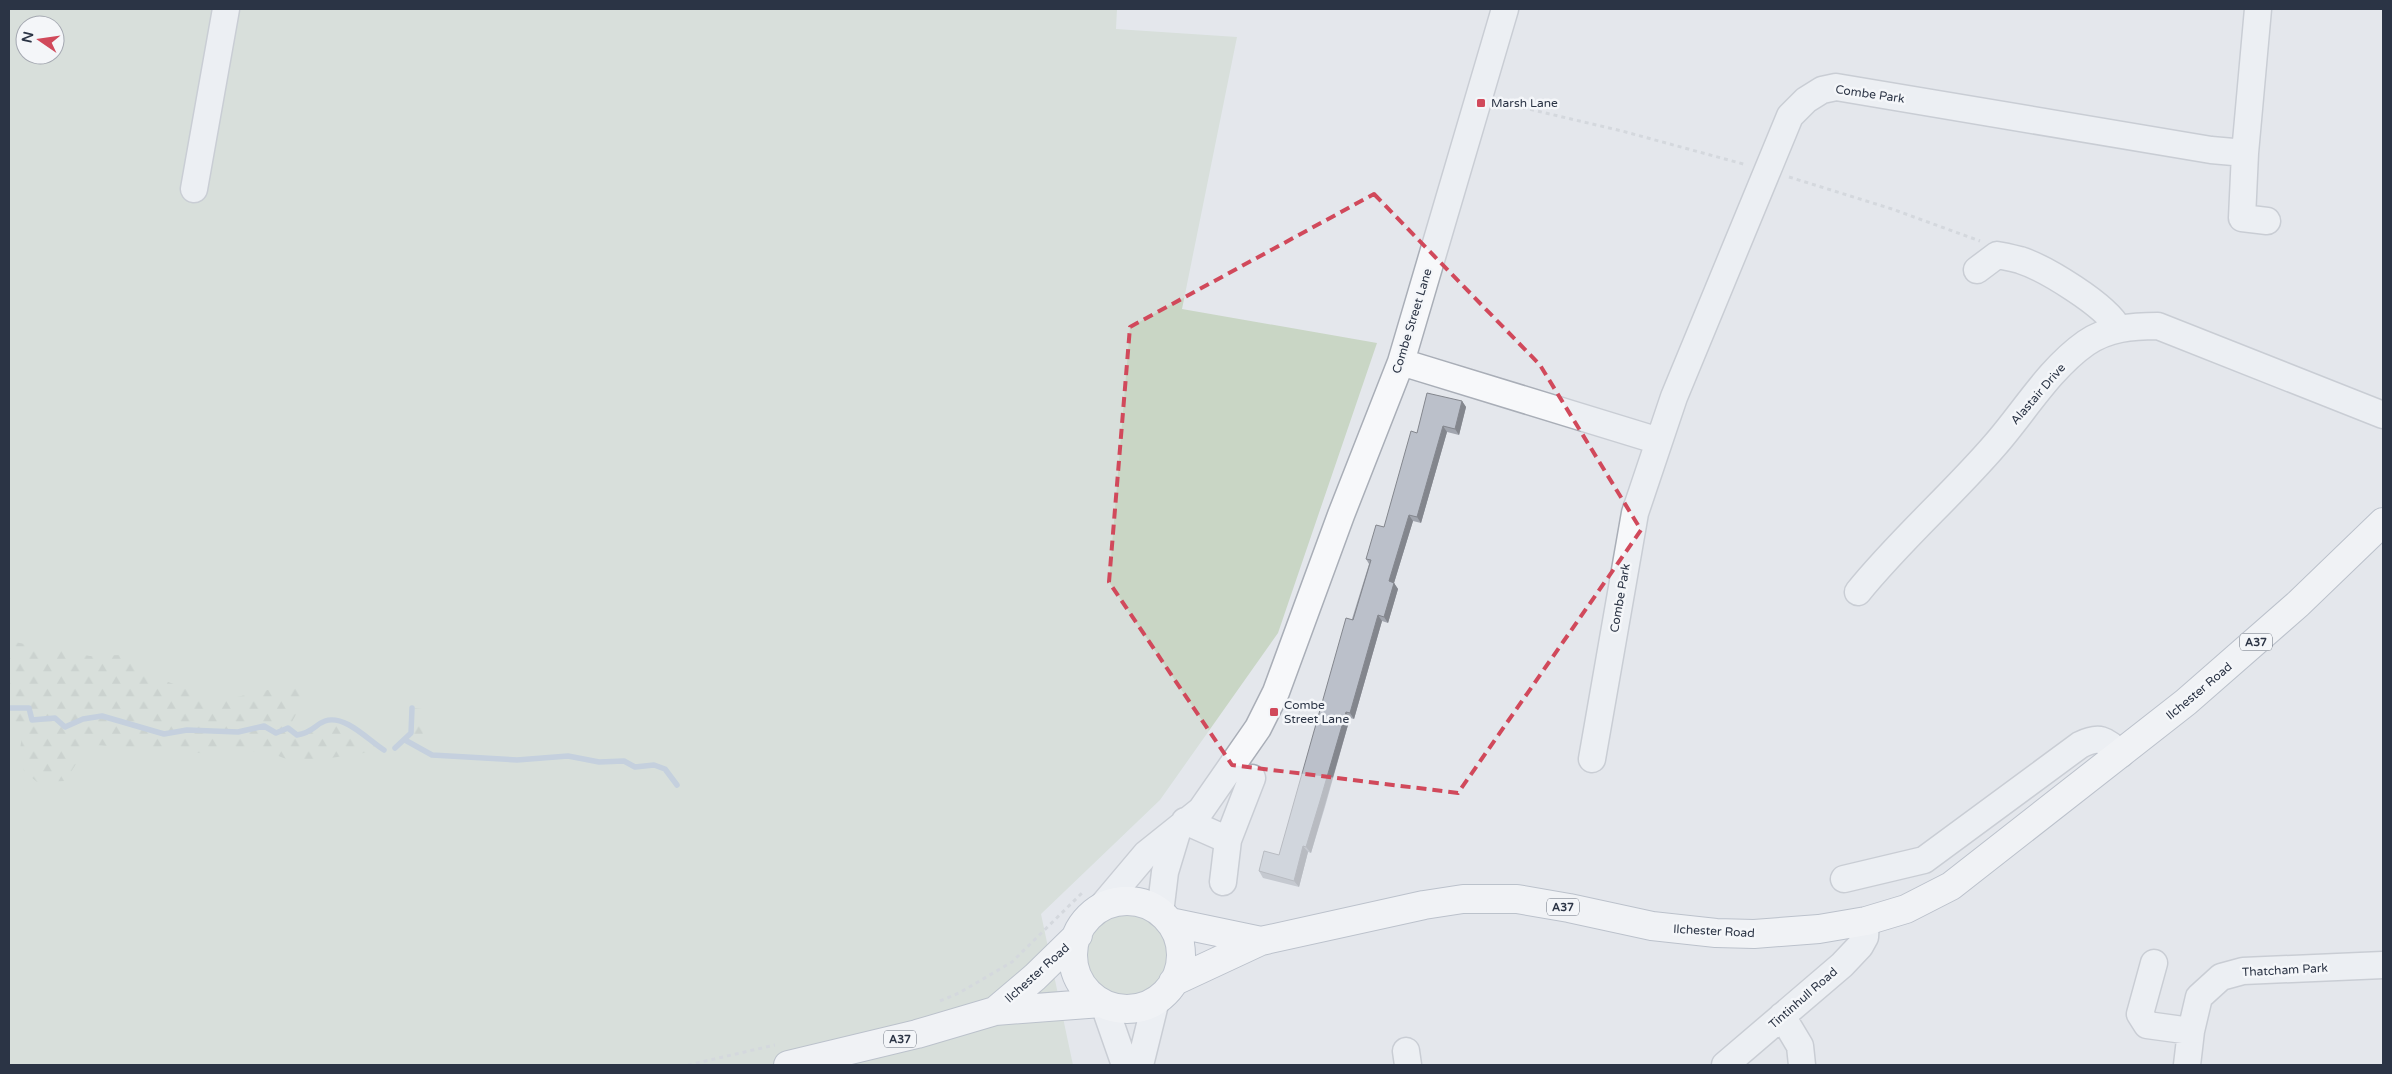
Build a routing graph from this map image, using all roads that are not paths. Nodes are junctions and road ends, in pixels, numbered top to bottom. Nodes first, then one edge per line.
1 (226, 9) edge
2 (1505, 9) edge
3 (2258, 9) edge
4 (2245, 153) junction
5 (194, 190) dead end
6 (2266, 222) dead end
7 (1987, 262) road end
8 (2118, 328) junction
9 (1401, 362) junction
10 (2383, 415) edge
11 (1659, 441) junction
12 (2383, 522) edge
13 (1858, 592) dead end
14 (2121, 754) junction
15 (1592, 759) dead end
16 (1252, 778) dead end
17 (1181, 825) junction
18 (1228, 840) junction
19 (1844, 879) dead end
20 (1224, 882) dead end
21 (1095, 897) junction
22 (1165, 917) junction
23 (1866, 921) junction
24 (1078, 935) junction
25 (1261, 940) junction
26 (2154, 963) dead end
27 (2383, 965) edge
28 (1165, 991) junction
29 (1103, 1004) junction
30 (995, 1011) junction
31 (1782, 1016) junction
32 (2190, 1031) junction
33 (784, 1054) edge
34 (1125, 1065) edge
35 (1140, 1065) edge
36 (1725, 1065) edge
37 (1802, 1065) edge
38 (2187, 1065) edge

1 - 5 street
2 - 9 street, Combe Street Lane
3 - 4 street
4 - 6 street
4 - 11 street, Combe Park
7 - 8 street
8 - 10 street, Alastair Drive
8 - 13 street, Alastair Drive
9 - 11 street
9 - 17 street, Combe Street Lane
11 - 15 street, Combe Park
12 - 14 highway, Ilchester Road / A37
14 - 19 street
14 - 23 highway, Ilchester Road / A37
16 - 18 street
17 - 18 street
17 - 21 street, Combe Street Lane
17 - 22 street
18 - 20 street
21 - 22 highway, A37
21 - 24 highway, A37
22 - 25 highway, Ilchester Road / A37
22 - 28 highway
23 - 25 highway, Ilchester Road / A37
23 - 31 street, Tintinhull Road
24 - 29 highway, A37
24 - 30 highway, Ilchester Road / A37
25 - 28 highway, Ilchester Road / A37
26 - 32 street
27 - 32 street, Thatcham Park
28 - 29 highway, A37
28 - 35 street
29 - 30 highway, Ilchester Road / A37
29 - 34 street
30 - 33 highway, Ilchester Road / A37
31 - 36 street, Tintinhull Road
31 - 37 street
32 - 38 street, Thatcham Park

